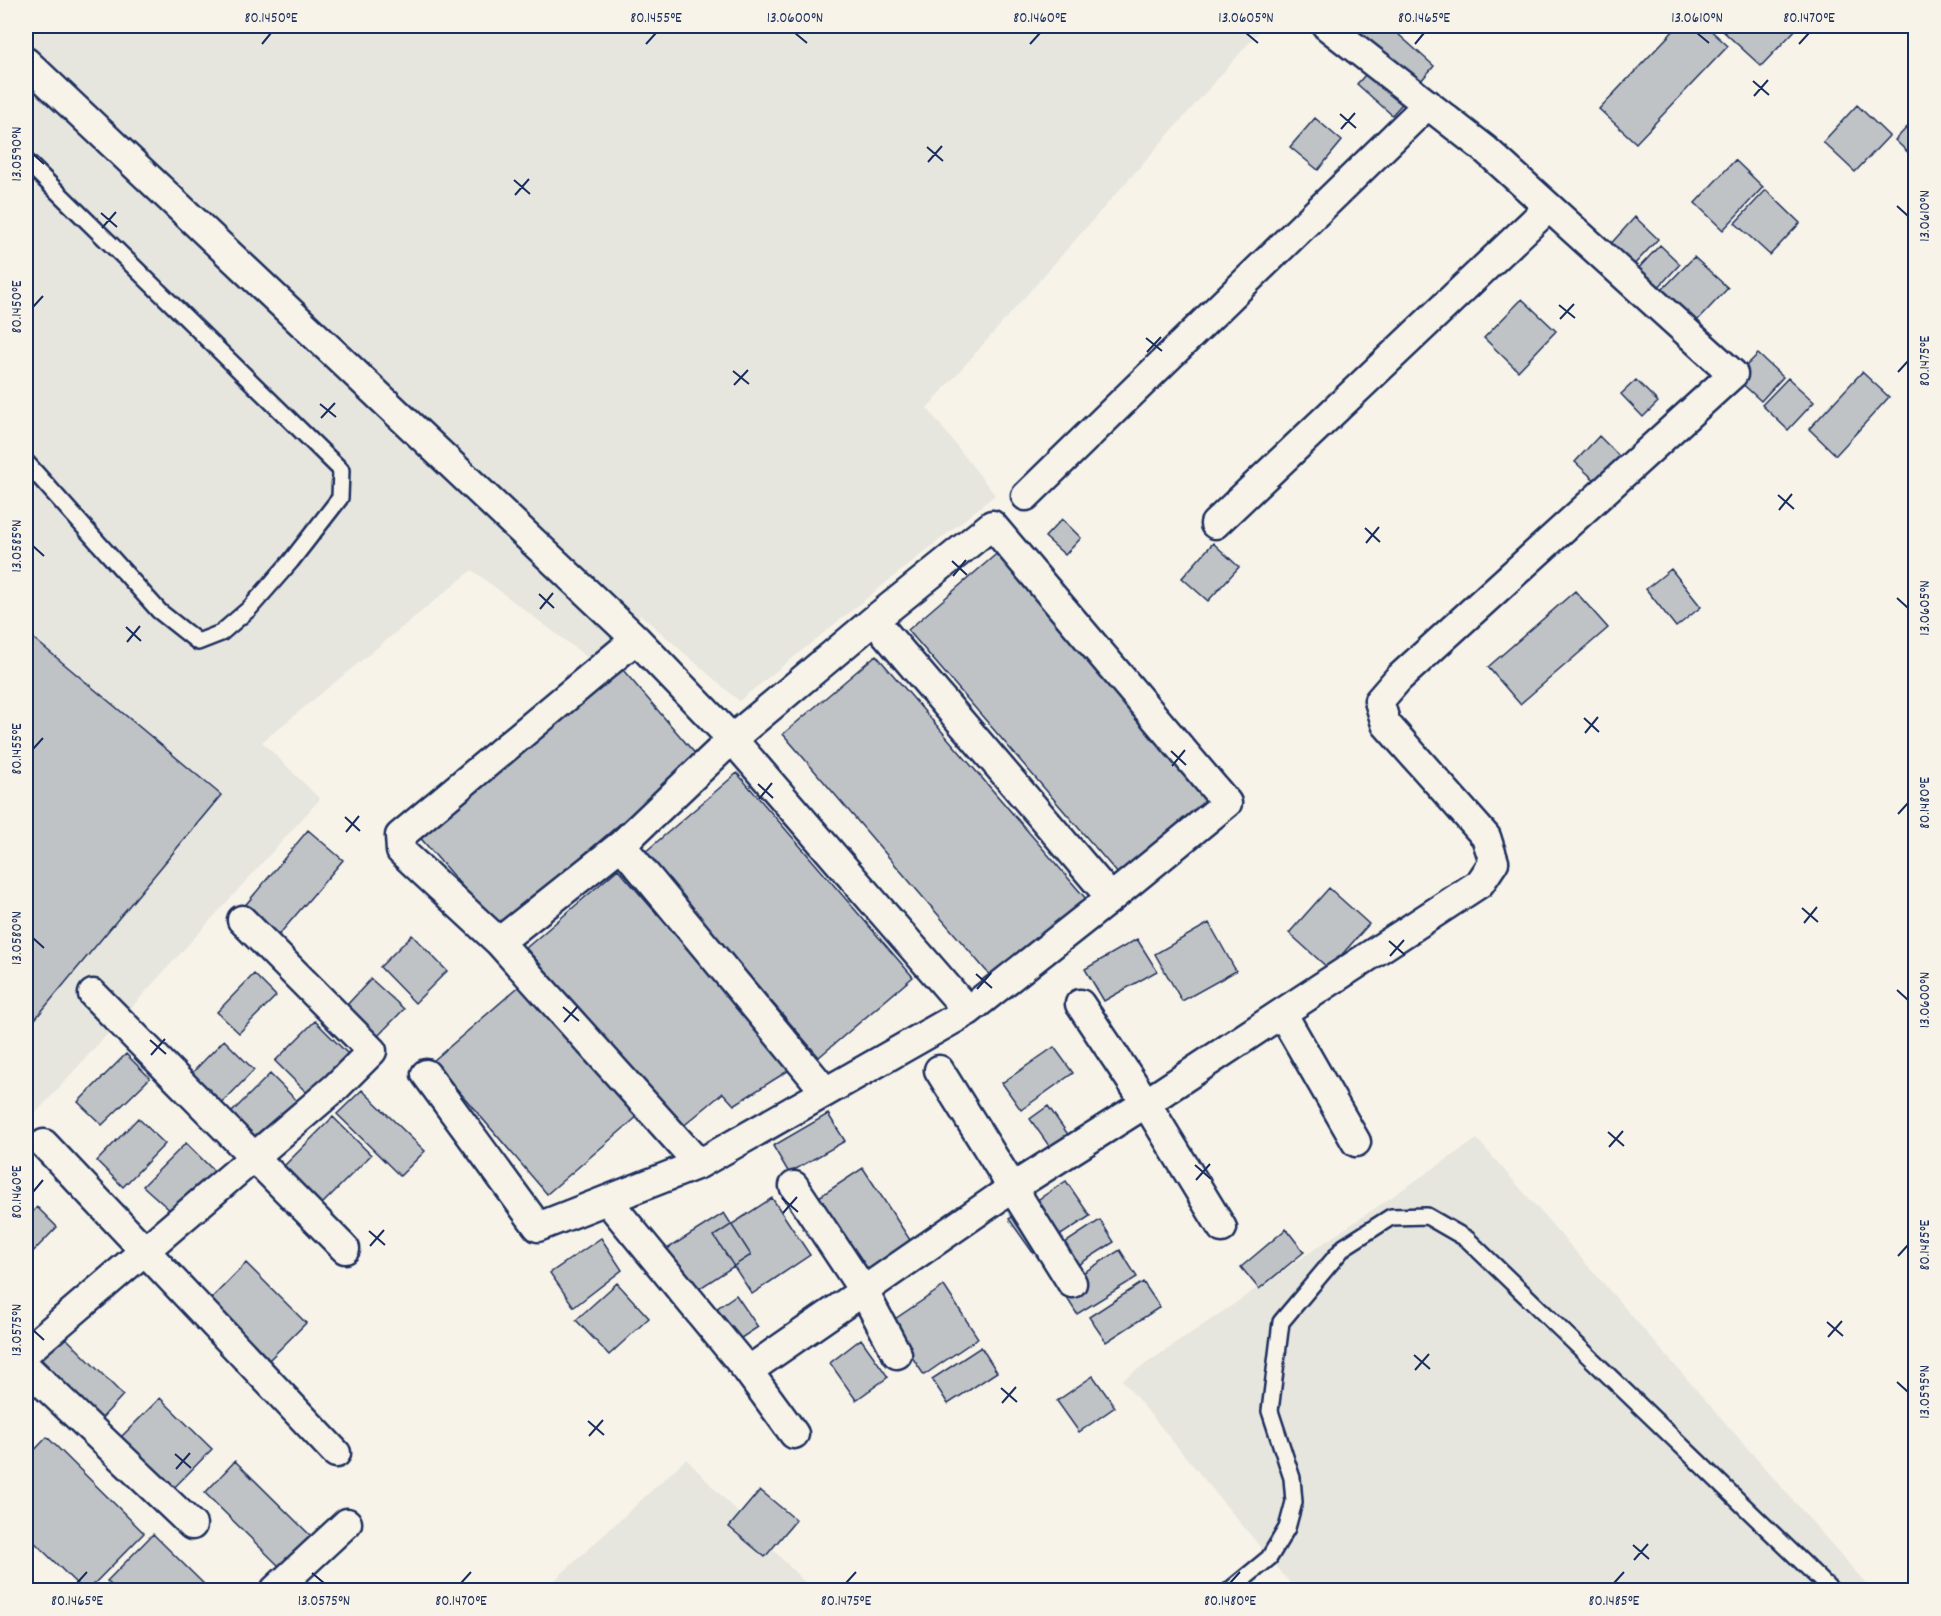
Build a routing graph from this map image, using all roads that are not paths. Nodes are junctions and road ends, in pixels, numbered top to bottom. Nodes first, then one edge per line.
1 (1327, 26) edge
2 (26, 62) edge
3 (1428, 104) junction
4 (26, 161) edge
5 (1549, 207) junction
6 (26, 462) edge
7 (1026, 495) dead end
8 (1215, 524) dead end
9 (874, 620) junction
10 (636, 639) junction
11 (732, 739) junction
12 (621, 845) junction
13 (1111, 898) junction
14 (242, 920) dead end
15 (499, 942) junction
16 (93, 994) dead end
17 (1080, 1004) dead end
18 (968, 1011) junction
19 (1282, 1013) junction
20 (939, 1070) dead end
21 (426, 1074) dead end
22 (825, 1091) junction
23 (1146, 1103) junction
24 (1356, 1142) dead end
25 (44, 1144) dead end
26 (254, 1157) junction
27 (699, 1164) junction
28 (794, 1186) dead end
29 (1012, 1188) junction
30 (607, 1200) junction
31 (1222, 1227) dead end
32 (345, 1249) dead end
33 (145, 1250) junction
34 (1072, 1283) dead end
35 (863, 1290) junction
36 (26, 1352) edge
37 (897, 1354) dead end
38 (26, 1367) edge
39 (748, 1371) junction
40 (794, 1434) dead end
41 (336, 1453) dead end
42 (347, 1523) dead end
43 (192, 1526) dead end
44 (275, 1590) edge
45 (1230, 1590) edge
46 (1831, 1590) edge

1 - 3 street
2 - 10 street
3 - 5 street
3 - 7 street
4 - 6 lane
5 - 8 street
5 - 19 street
9 - 11 street
9 - 13 street
9 - 13 street
10 - 11 street
10 - 15 street
11 - 12 street
11 - 18 street
12 - 15 street
12 - 22 street
13 - 18 street
14 - 26 street
15 - 27 street
16 - 26 street
17 - 23 street
18 - 22 street
19 - 23 street
19 - 24 street
20 - 29 street
21 - 30 street
22 - 27 street
23 - 29 street
23 - 31 street
25 - 33 street
26 - 32 street
26 - 33 street
27 - 30 street
28 - 35 street
29 - 34 street
29 - 35 street
30 - 39 street
33 - 36 street
33 - 41 street
35 - 37 street
35 - 39 street
38 - 43 street
39 - 40 street
42 - 44 street
45 - 46 lane

